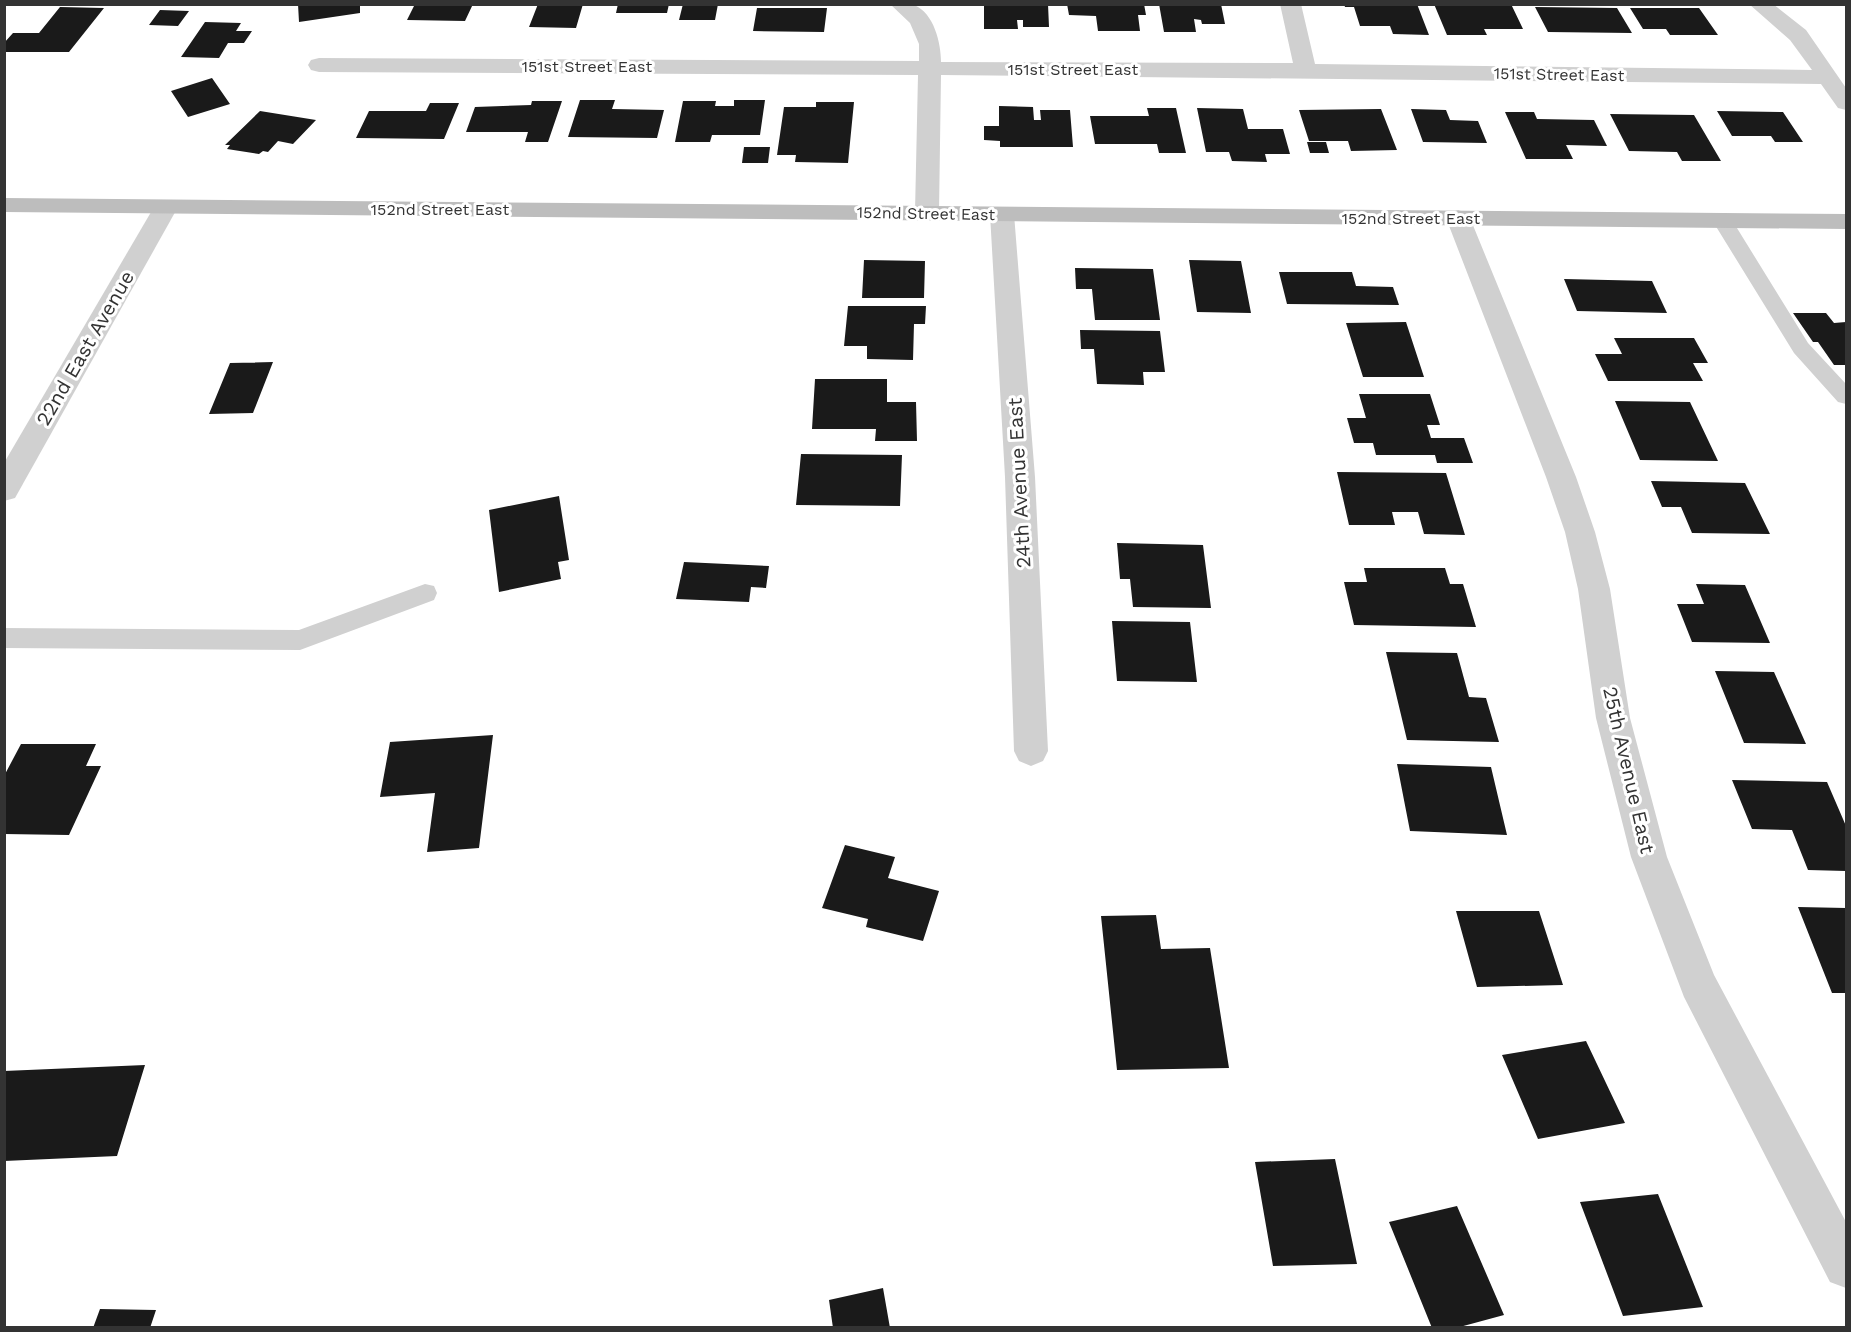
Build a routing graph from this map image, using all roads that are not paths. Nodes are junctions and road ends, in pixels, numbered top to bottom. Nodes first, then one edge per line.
1 (900, 4) edge
2 (1290, 4) edge
3 (1760, 4) edge
4 (319, 64) dead end
5 (930, 69) junction
6 (1305, 70) junction
7 (1827, 77) junction
8 (1846, 103) edge
9 (4, 205) edge
10 (165, 207) junction
11 (927, 212) junction
12 (1002, 214) junction
13 (1458, 218) junction
14 (1722, 220) junction
15 (1846, 222) edge
16 (1846, 397) edge
17 (4, 490) edge
18 (425, 593) dead end
19 (4, 638) edge
20 (1031, 751) dead end
21 (1846, 1266) edge

1 - 5 street
2 - 6 street
3 - 7 street
4 - 5 street, 151st Street East
5 - 6 street, 151st Street East
5 - 11 street
6 - 7 street, 151st Street East
7 - 8 street
9 - 10 main road, 152nd Street East
10 - 11 main road, 152nd Street East
10 - 17 street, 22nd East Avenue
11 - 12 main road, 152nd Street East
12 - 13 main road, 152nd Street East
12 - 20 street, 24th Avenue East
13 - 14 main road, 152nd Street East
13 - 21 street, 25th Avenue East
14 - 15 main road, 152nd Street East
14 - 16 lane
18 - 19 lane

